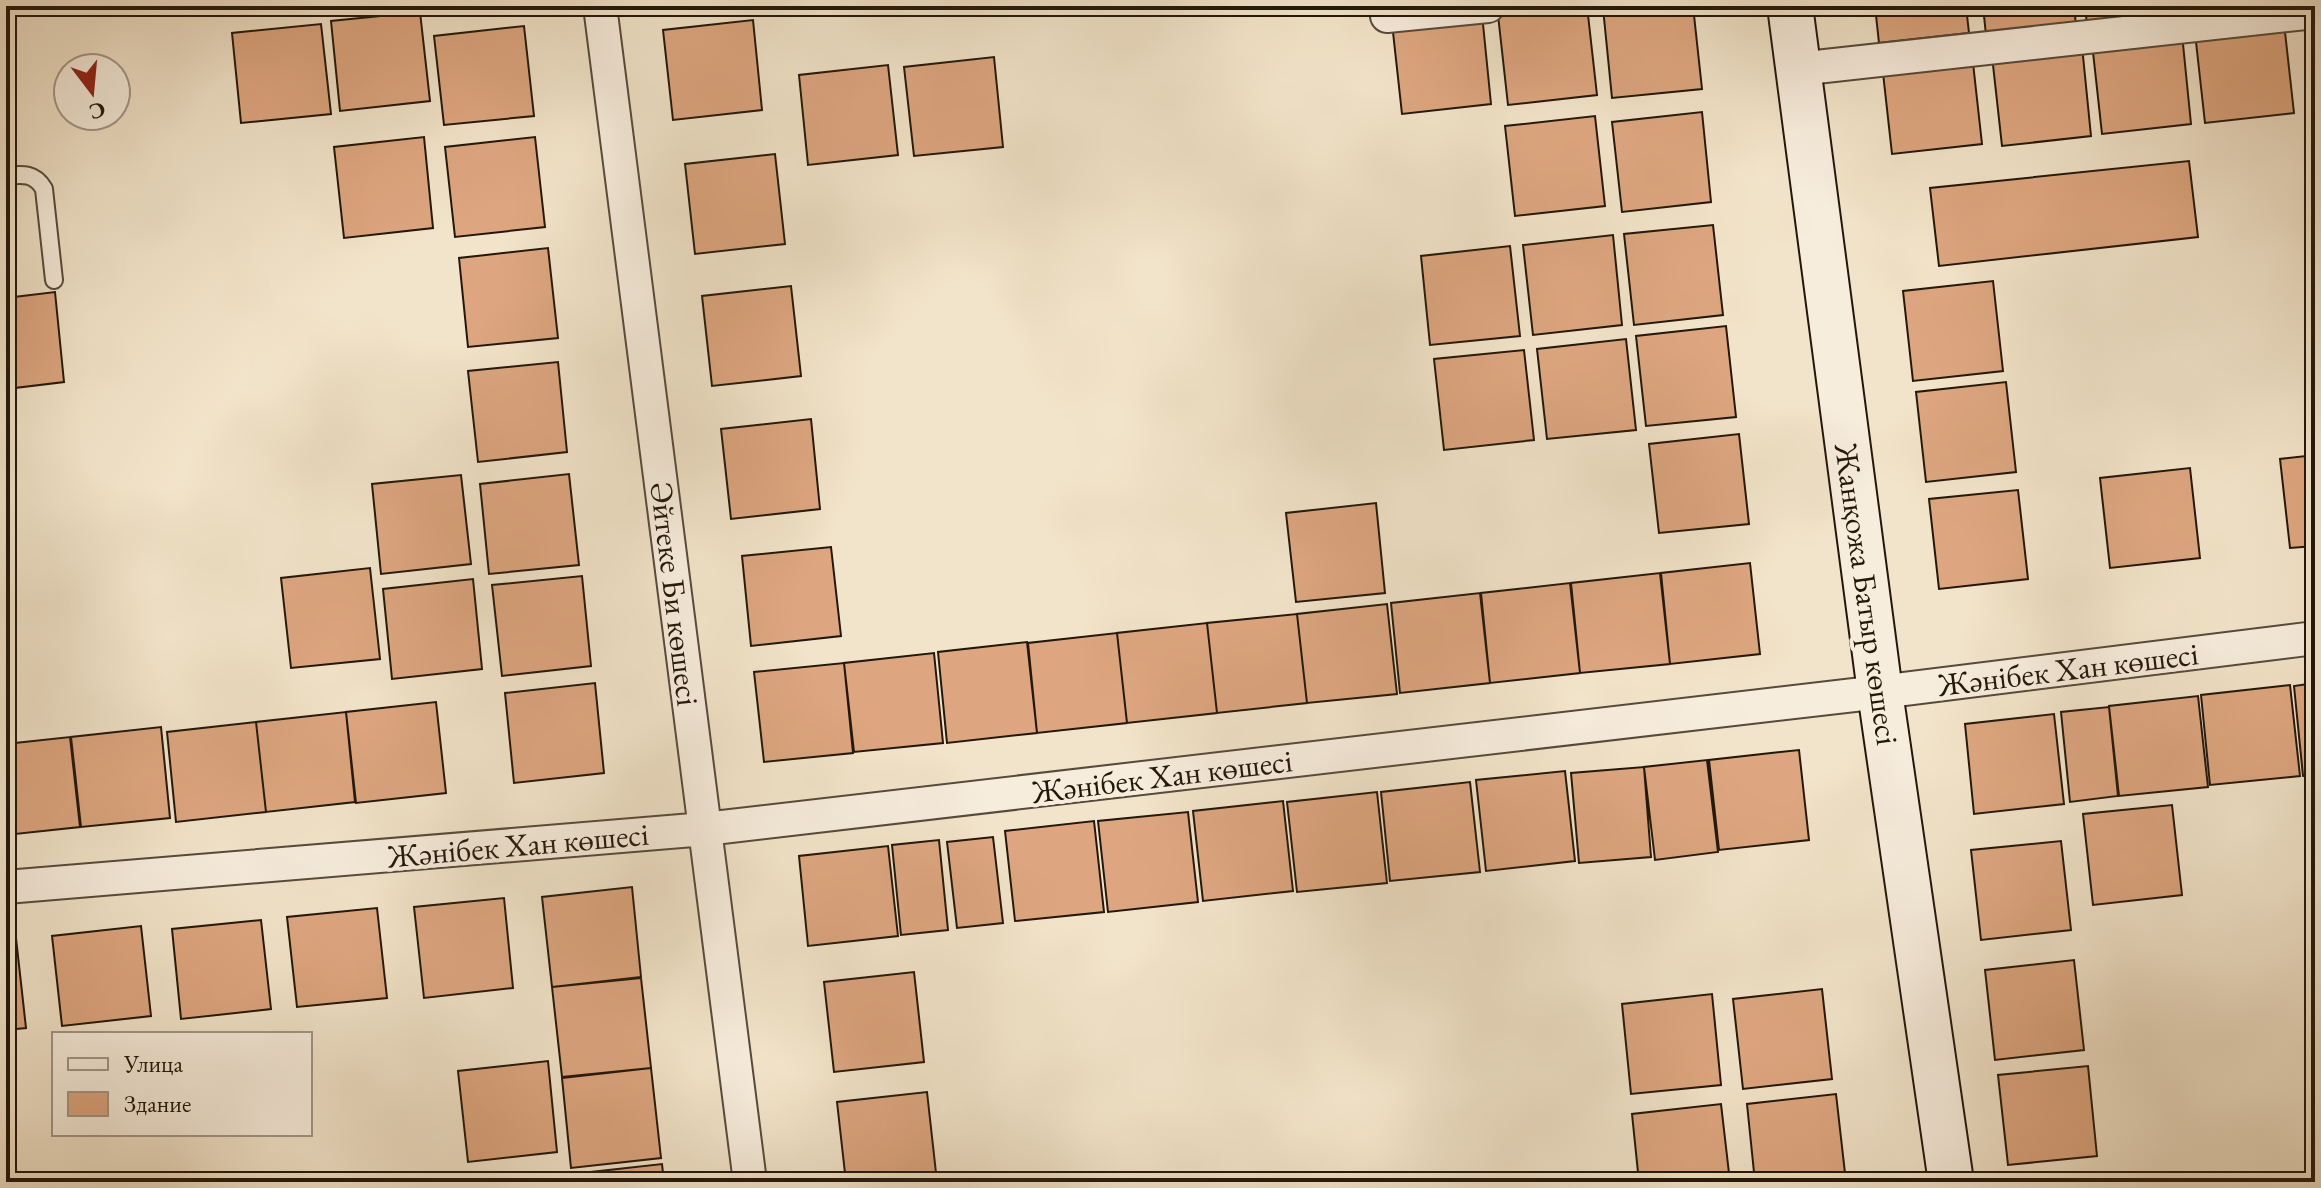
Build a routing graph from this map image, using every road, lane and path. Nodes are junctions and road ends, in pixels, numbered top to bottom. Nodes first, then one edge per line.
1 (600, 6) edge
2 (1488, 6) edge
3 (1790, 6) edge
4 (2315, 12) edge
5 (1387, 16) dead end
6 (1798, 69) junction
7 (6, 176) edge
8 (54, 280) dead end
9 (2315, 638) edge
10 (1880, 692) junction
11 (705, 829) junction
12 (6, 887) edge
13 (750, 1182) edge
14 (1951, 1182) edge

1 - 11 street, Әйтеке Би көшесі
2 - 5 street
3 - 6 main road, Жанқожа Батыр көшесі
4 - 6 street
6 - 10 main road, Жанқожа Батыр көшесі
7 - 8 lane
9 - 10 street, Жәнібек Хан көшесі
10 - 11 street, Жәнібек Хан көшесі
10 - 14 main road, Жанқожа Батыр көшесі
11 - 12 street, Жәнібек Хан көшесі
11 - 13 street, Әйтеке Би көшесі

